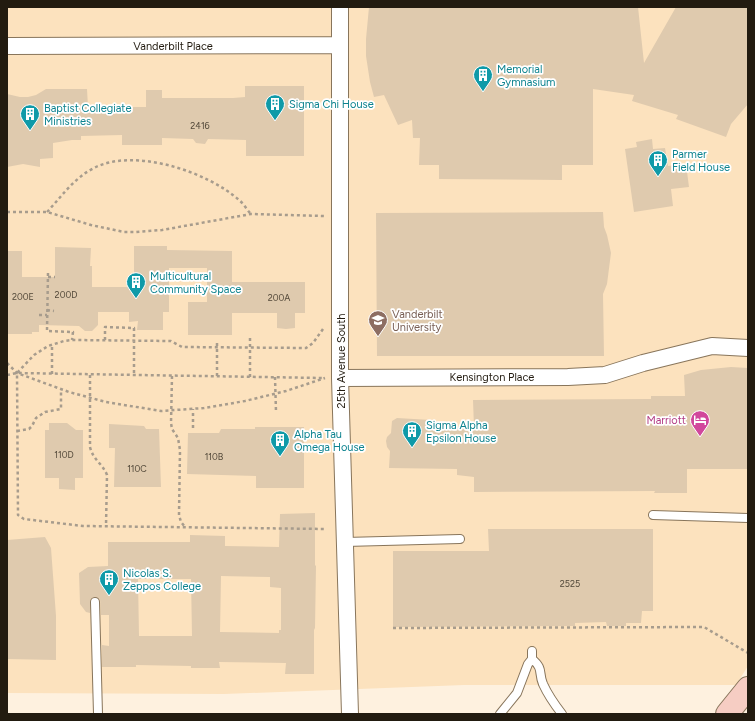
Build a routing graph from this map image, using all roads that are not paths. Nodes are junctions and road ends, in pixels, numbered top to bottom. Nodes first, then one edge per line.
1 (340, 7) edge
2 (340, 45) junction
3 (7, 46) edge
4 (748, 348) edge
5 (340, 378) junction
6 (653, 515) dead end
7 (748, 518) edge
8 (460, 540) dead end
9 (345, 542) junction
10 (95, 602) dead end
11 (748, 688) edge
12 (98, 714) edge
13 (350, 714) edge
14 (500, 714) edge
15 (562, 714) edge
16 (726, 714) edge

1 - 2 street, 25th Avenue South
2 - 3 street, Vanderbilt Place
2 - 5 street, 25th Avenue South
4 - 5 street, Kensington Place
5 - 9 street, 25th Avenue South
6 - 7 lane
8 - 9 lane
9 - 13 street, 25th Avenue South
10 - 12 lane
11 - 16 main road
14 - 15 lane

